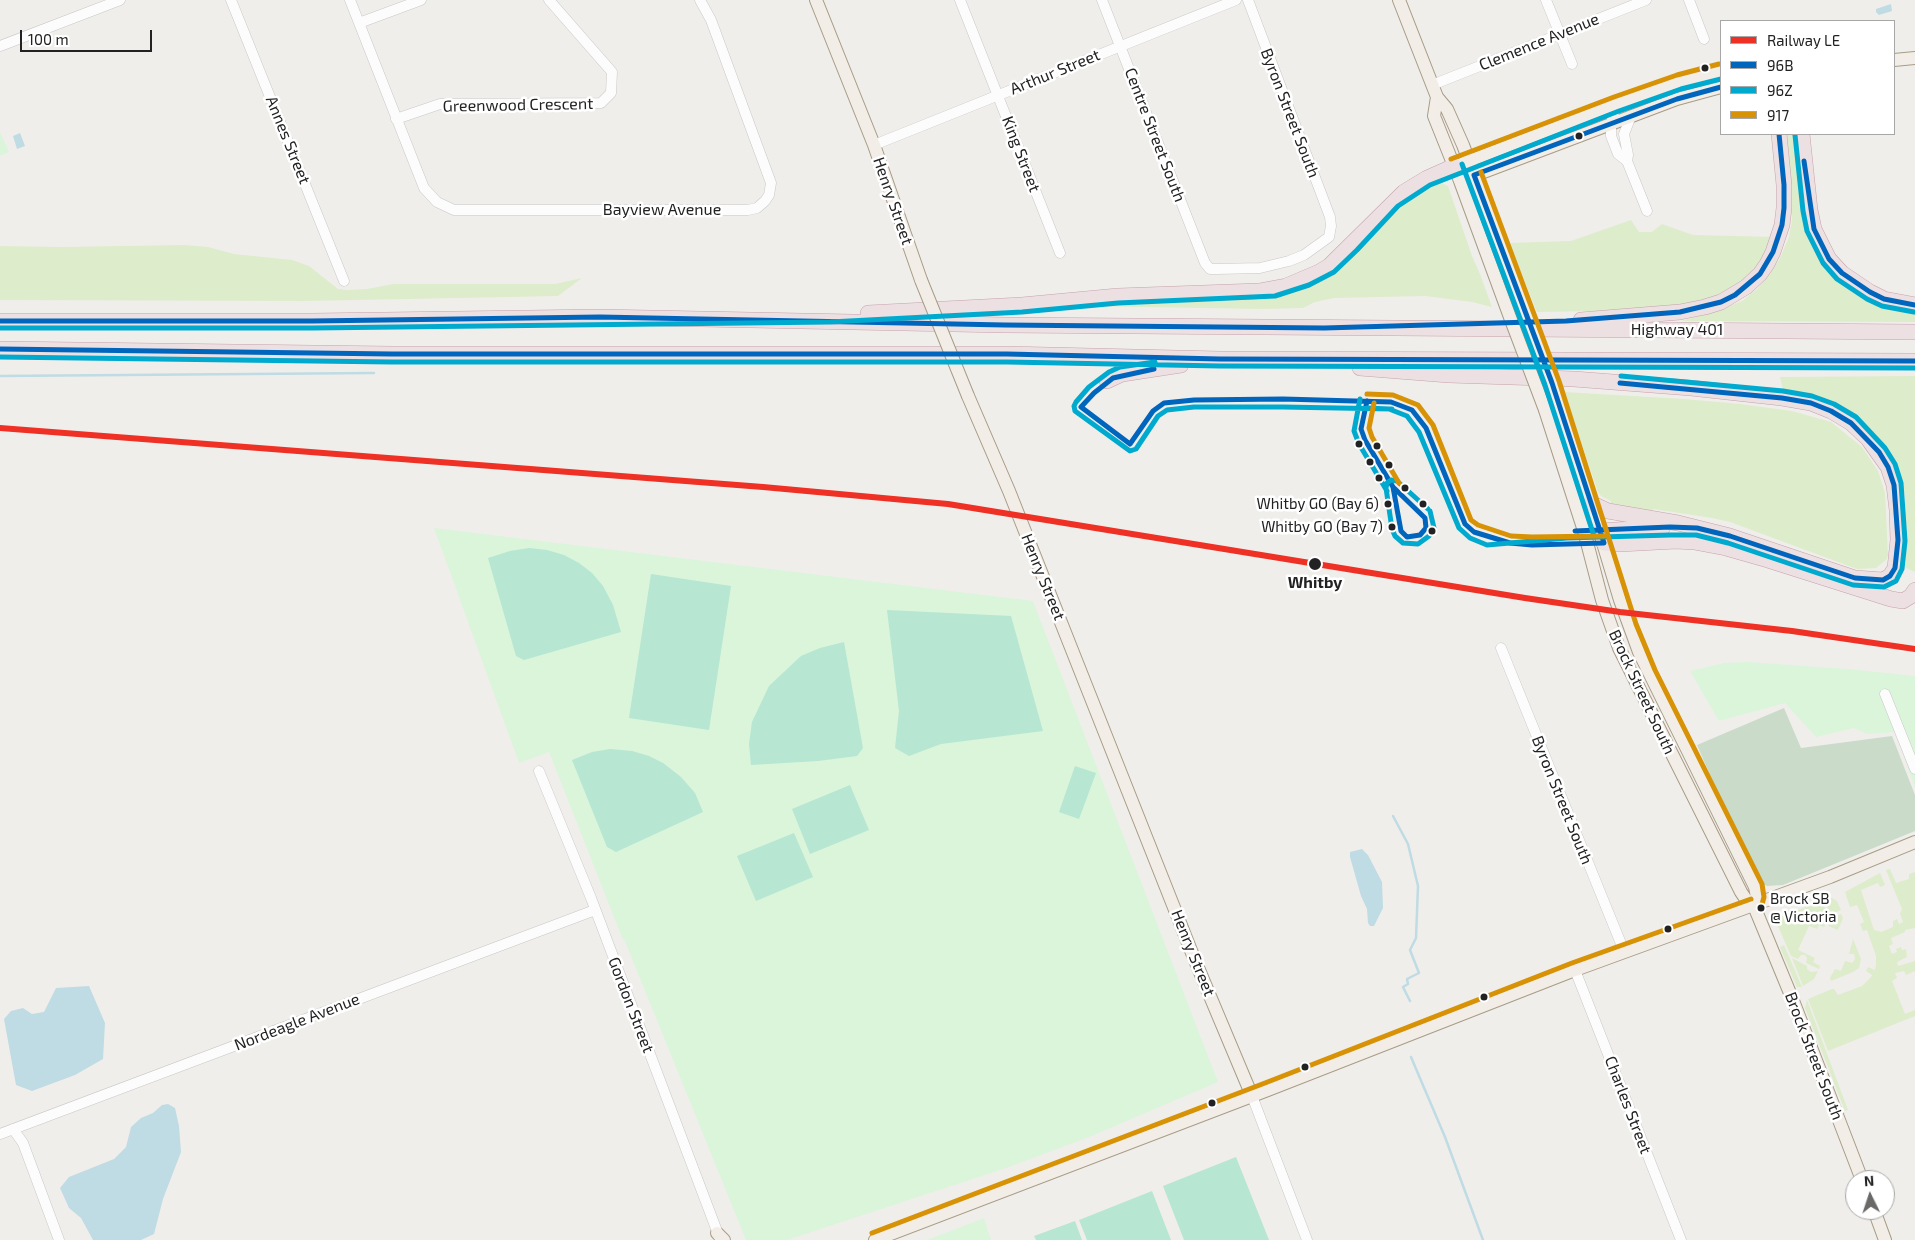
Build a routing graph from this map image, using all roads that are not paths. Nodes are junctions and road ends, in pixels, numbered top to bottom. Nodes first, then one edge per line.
1 (120, 0) edge
2 (231, 0) edge
3 (350, 0) edge
4 (421, 0) edge
5 (549, 0) edge
6 (700, 0) edge
7 (816, 0) edge
8 (960, 0) edge
9 (1102, 0) edge
10 (1236, 0) edge
11 (1248, 0) edge
12 (1399, 0) edge
13 (1546, 0) edge
14 (1646, 0) edge
15 (1689, 0) edge
16 (359, 23) junction
17 (1560, 33) junction
18 (1704, 39) dead end
19 (0, 46) edge
20 (1120, 46) junction
21 (1915, 58) edge
22 (1895, 60) edge
23 (1572, 64) dead end
24 (1720, 71) edge
25 (1720, 86) edge
26 (1435, 91) junction
27 (998, 95) junction
28 (1616, 104) junction
29 (1631, 116) junction
30 (396, 119) junction
31 (1611, 124) junction
32 (1779, 135) edge
33 (1802, 135) edge
34 (874, 144) junction
35 (1469, 161) junction
36 (1627, 161) junction
37 (1454, 166) junction
38 (1474, 175) junction
39 (1460, 181) junction
40 (1647, 211) dead end
41 (1060, 253) dead end
42 (1210, 269) joint
43 (344, 281) dead end
44 (1915, 305) edge
45 (600, 318) junction
46 (0, 321) edge
47 (1324, 328) junction
48 (1915, 332) edge
49 (0, 349) edge
50 (1223, 359) junction
51 (1915, 361) edge
52 (1107, 381) dead end
53 (1591, 502) junction
54 (1697, 528) junction
55 (1585, 537) junction
56 (1602, 537) junction
57 (1915, 590) edge
58 (1501, 648) dead end
59 (1885, 694) dead end
60 (1915, 769) edge
61 (539, 772) dead end
62 (1915, 842) edge
63 (1754, 906) junction
64 (595, 910) junction
65 (1624, 952) junction
66 (1575, 970) junction
67 (1252, 1096) junction
68 (13, 1129) junction
69 (0, 1134) edge
70 (1858, 1170) edge
71 (1878, 1220) edge
72 (721, 1238) edge
73 (59, 1240) edge
74 (875, 1240) edge
75 (1307, 1240) edge
76 (1681, 1240) edge
77 (1885, 1240) edge

1 - 19 street
2 - 43 street, Annes Street
3 - 16 street, Bayview Avenue
4 - 16 street
5 - 30 street, Greenwood Crescent
6 - 30 street, Bayview Avenue
7 - 34 main road, Henry Street
8 - 27 street, King Street
9 - 20 street, Centre Street South
10 - 20 street, Arthur Street
11 - 42 street, Byron Street South
12 - 26 main road, Brock Street South
13 - 17 street
14 - 17 street, Clemence Avenue
15 - 18 street
16 - 30 street, Bayview Avenue
17 - 23 street
17 - 26 street, Clemence Avenue
20 - 27 street, Arthur Street
20 - 42 street, Centre Street South
21 - 22 main road
24 - 28 main road
25 - 29 main road
26 - 35 main road, Brock Street South
26 - 37 main road, Brock Street South
27 - 34 street, Arthur Street
27 - 41 street, King Street
28 - 31 street
28 - 35 main road
29 - 31 main road
29 - 36 street
31 - 36 street
31 - 38 main road
32 - 47 highway
33 - 44 highway
34 - 67 main road, Henry Street, bridge
35 - 37 main road
35 - 38 main road, Brock Street South
36 - 40 street
37 - 39 main road, Brock Street South
37 - 45 highway
38 - 39 main road
38 - 53 main road, Brock Street South, bridge
39 - 55 main road, Brock Street South, bridge
45 - 46 highway, Highway 401
45 - 47 highway, Highway 401
47 - 48 highway, Highway 401
49 - 50 highway, Highway 401
50 - 51 highway, Highway 401
50 - 52 highway
50 - 54 highway
53 - 54 highway
53 - 56 main road, Brock Street South
54 - 56 highway
55 - 56 main road
55 - 63 main road, Brock Street South
56 - 57 highway
56 - 63 main road, Brock Street South
58 - 65 street, Byron Street South
59 - 60 street
61 - 64 street, Gordon Street
62 - 63 main road
63 - 65 main road
63 - 70 main road, Brock Street South
64 - 68 street, Nordeagle Avenue
64 - 72 street, Gordon Street
65 - 66 main road
66 - 67 main road
66 - 76 street, Charles Street
67 - 74 main road
67 - 75 street
68 - 69 street, Nordeagle Avenue
68 - 73 street
71 - 77 main road

